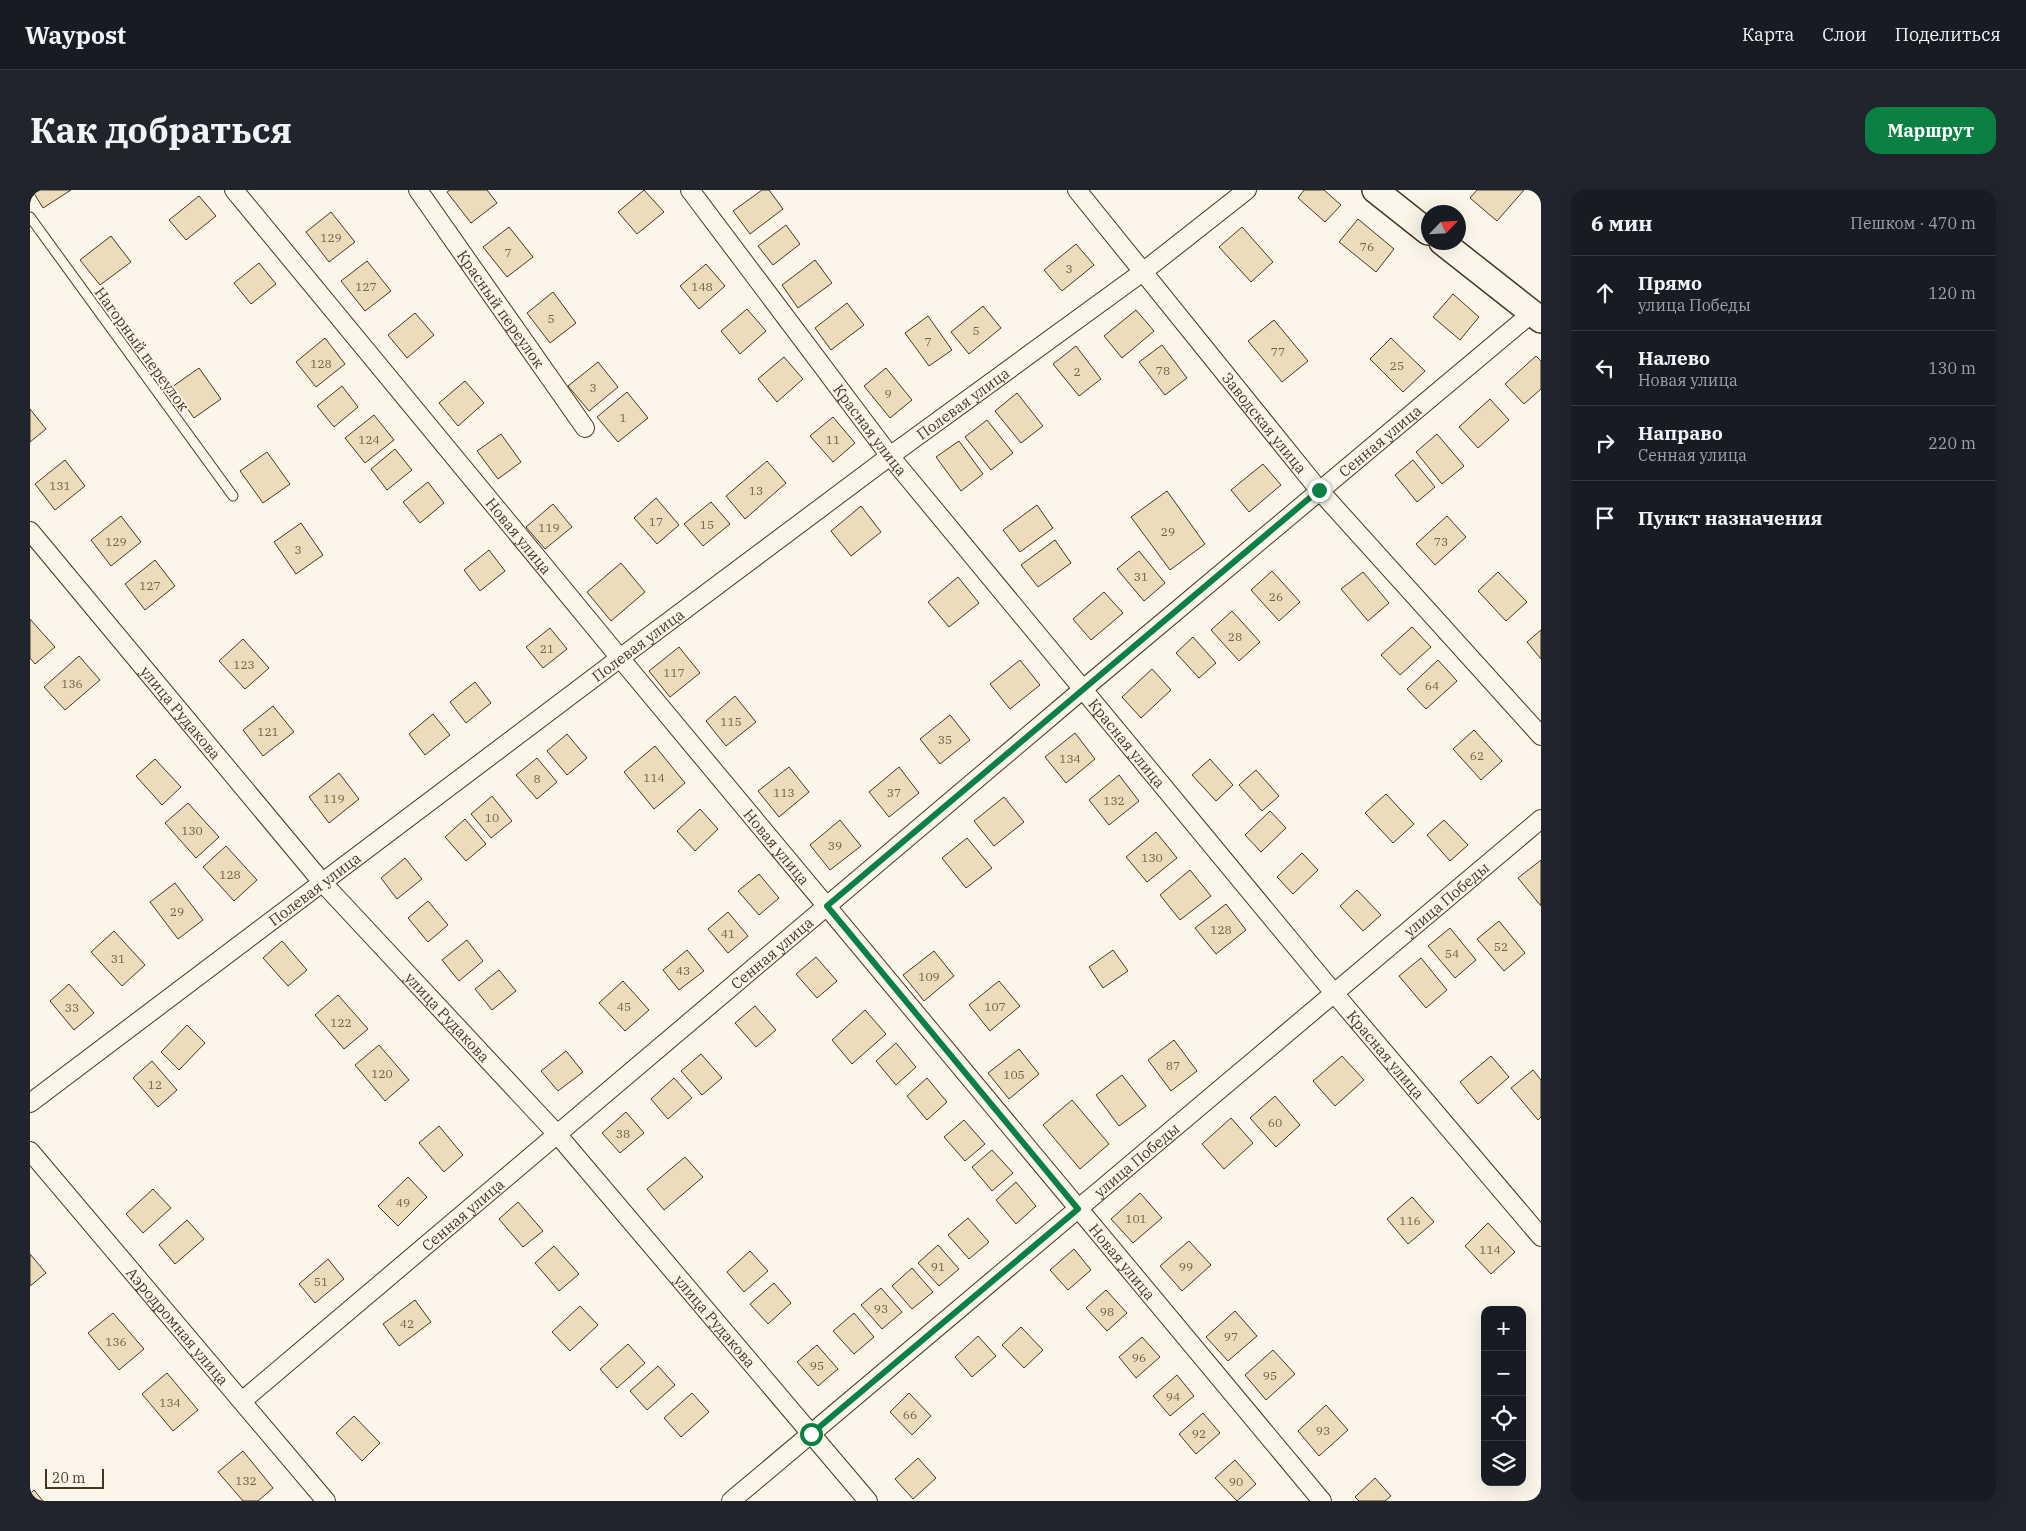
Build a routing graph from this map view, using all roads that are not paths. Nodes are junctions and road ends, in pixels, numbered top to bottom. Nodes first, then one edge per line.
1 (234, 190) edge
2 (418, 190) edge
3 (690, 190) edge
4 (1077, 190) edge
5 (1247, 190) edge
6 (1375, 190) edge
7 (30, 217) edge
8 (1421, 226) edge
9 (1452, 250) edge
10 (1144, 271) junction
11 (1536, 316) edge
12 (585, 428) dead end
13 (890, 456) junction
14 (1319, 490) junction
15 (233, 496) dead end
16 (30, 531) edge
17 (620, 658) junction
18 (1082, 690) junction
19 (1541, 736) edge
20 (1541, 819) edge
21 (322, 882) junction
22 (827, 906) junction
23 (1334, 993) junction
24 (30, 1103) edge
25 (557, 1134) junction
26 (30, 1151) edge
27 (1078, 1209) junction
28 (1541, 1237) edge
29 (242, 1401) junction
30 (811, 1434) junction
31 (326, 1501) edge
32 (731, 1501) edge
33 (868, 1501) edge
34 (1322, 1501) edge

1 - 17 street, Новая улица
2 - 12 street, Красный переулок
3 - 13 street, Красная улица
4 - 10 street, Заводская улица
5 - 10 street, Полевая улица
6 - 8 street
7 - 15 lane, Нагорный переулок
9 - 11 street
10 - 13 street, Полевая улица
10 - 14 street, Заводская улица
11 - 14 street, Сенная улица
13 - 17 street, Полевая улица
13 - 18 street, Красная улица
14 - 18 street, Сенная улица
14 - 19 street, Заводская улица
16 - 21 street, улица Рудакова
17 - 21 street, Полевая улица
17 - 22 street, Новая улица
18 - 22 street, Сенная улица
18 - 23 street, Красная улица
20 - 23 street, улица Победы
21 - 24 street, Полевая улица
21 - 25 street, улица Рудакова
22 - 25 street, Сенная улица
22 - 27 street, Новая улица
23 - 27 street, улица Победы
23 - 28 street, Красная улица
25 - 29 street, Сенная улица
25 - 30 street, улица Рудакова
26 - 29 street, Аэродромная улица
27 - 30 street, улица Победы
27 - 34 street, Новая улица
29 - 31 street, Аэродромная улица
30 - 32 street, улица Победы
30 - 33 street, улица Рудакова

